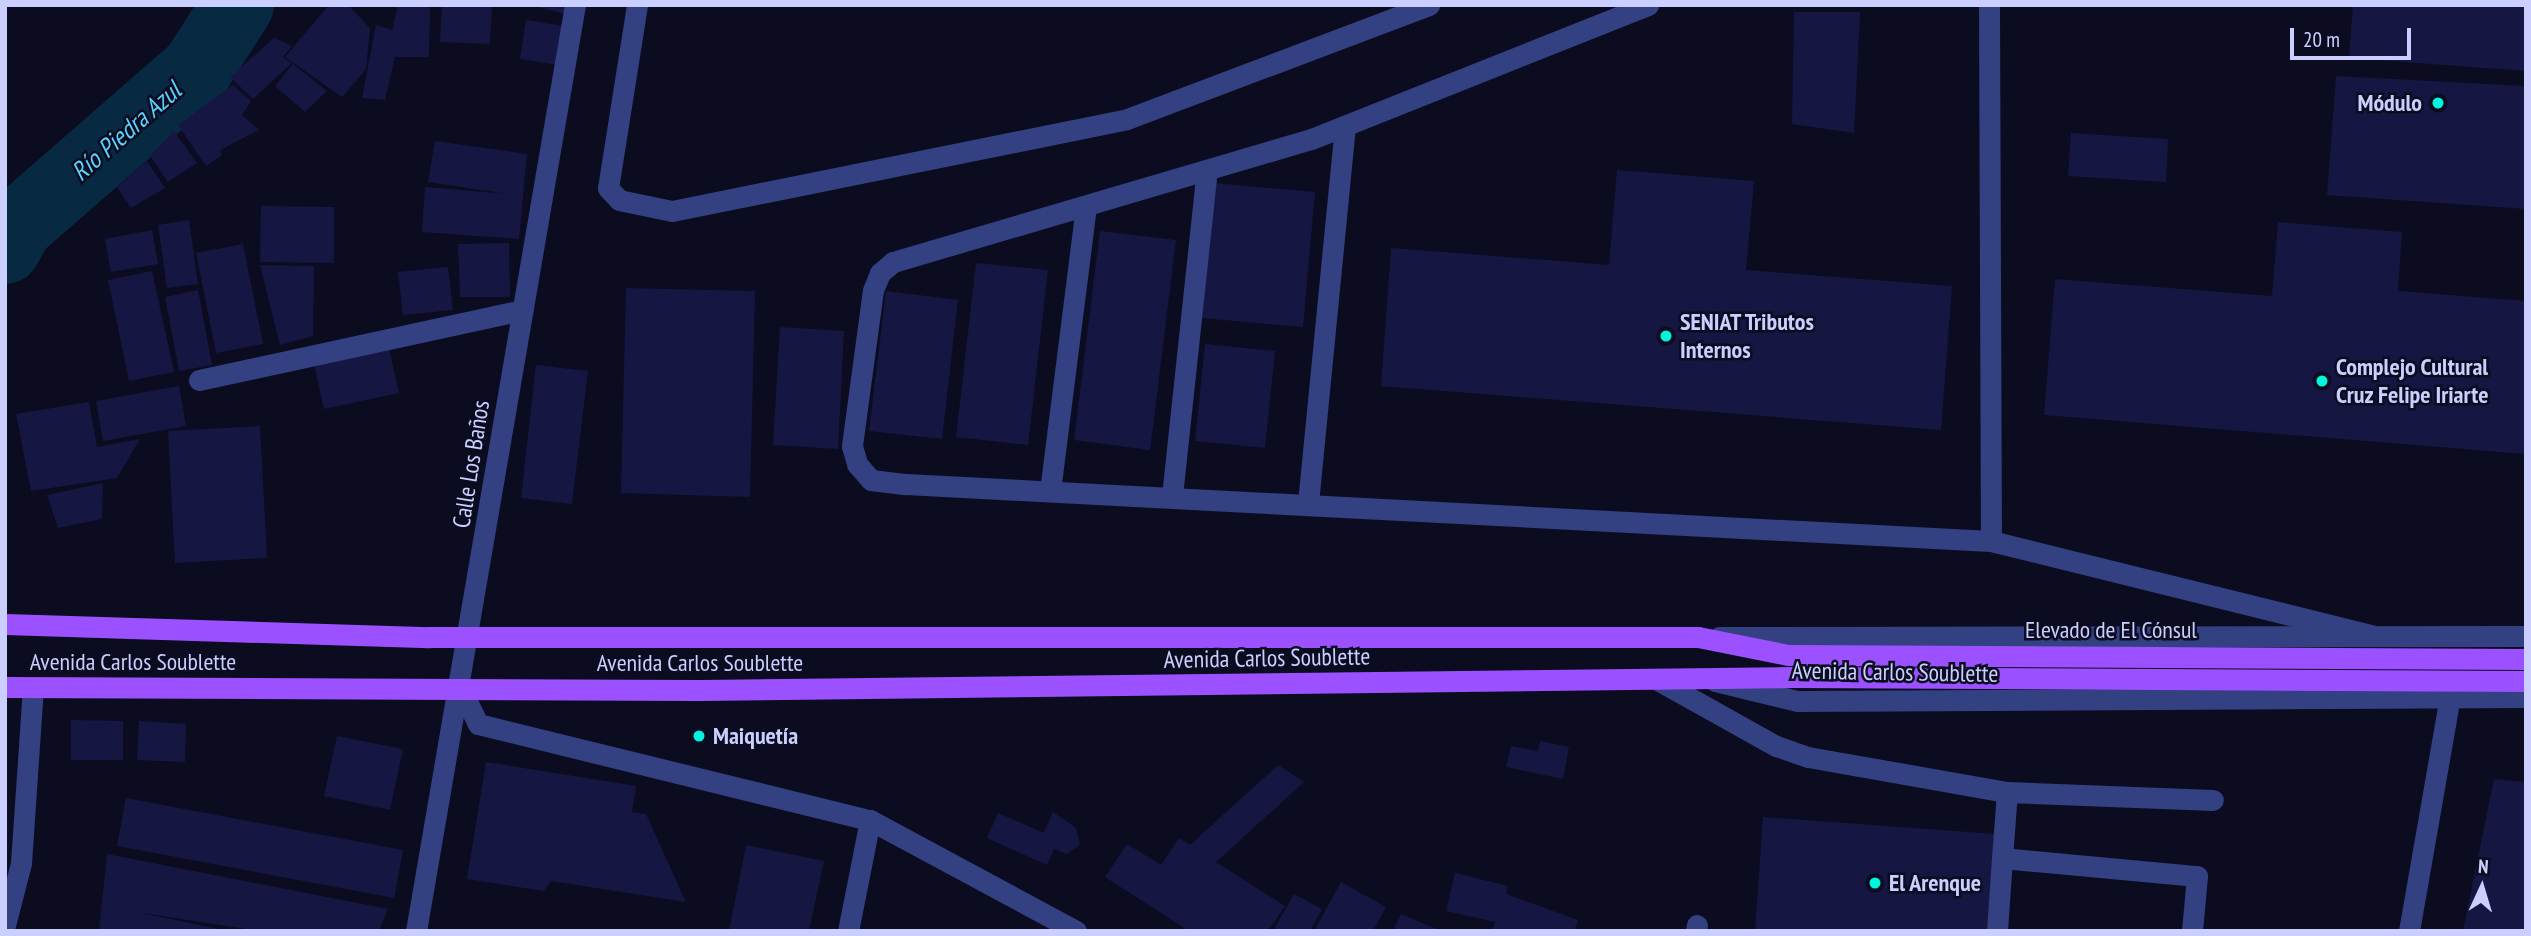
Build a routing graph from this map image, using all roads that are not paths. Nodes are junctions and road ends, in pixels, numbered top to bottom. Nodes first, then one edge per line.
1 (575, 5) edge
2 (637, 5) edge
3 (1429, 5) edge
4 (1648, 5) edge
5 (1989, 5) edge
6 (1345, 126) junction
7 (1208, 171) junction
8 (1086, 208) junction
9 (523, 310) junction
10 (199, 380) dead end
11 (1050, 491) junction
12 (1172, 496) junction
13 (1308, 503) junction
14 (1991, 541) junction
15 (5, 624) edge
16 (2375, 636) junction
17 (2526, 636) edge
18 (470, 637) junction
19 (1698, 637) junction
20 (2526, 659) edge
21 (1703, 678) junction
22 (1656, 679) junction
23 (2526, 681) edge
24 (6, 687) edge
25 (33, 688) junction
26 (461, 689) junction
27 (2450, 695) junction
28 (2526, 697) edge
29 (2007, 792) junction
30 (2213, 800) dead end
31 (870, 820) junction
32 (2002, 858) junction
33 (5, 925) edge
34 (416, 931) edge
35 (848, 931) edge
36 (1076, 931) edge
37 (1997, 931) edge
38 (2192, 931) edge
39 (2409, 931) edge

1 - 9 street, Calle Los Baños
2 - 3 street
4 - 6 street
5 - 14 street
6 - 7 street
6 - 13 street
7 - 8 street
7 - 12 street
8 - 11 street
8 - 11 street
9 - 10 street
9 - 18 street, Calle Los Baños
11 - 12 street
12 - 13 street
13 - 14 street
14 - 16 street
15 - 18 main road, Avenida Carlos Soublette
16 - 17 street, Avenida Carlos Soublette
16 - 19 street, Avenida Carlos Soublette
18 - 19 main road, Avenida Carlos Soublette
18 - 26 street, Calle Los Baños
19 - 20 main road, Elevado de El Cónsul
21 - 22 main road, Avenida Carlos Soublette
21 - 23 main road, Elevado de El Cónsul
21 - 27 street, Avenida Carlos Soublette
22 - 26 main road, Avenida Carlos Soublette
22 - 29 street
24 - 25 main road, Avenida Carlos Soublette
25 - 26 main road, Avenida Carlos Soublette
25 - 33 street
26 - 31 street
26 - 34 street, Calle Los Baños
27 - 28 street, Avenida Carlos Soublette
27 - 39 street
29 - 30 street
29 - 32 street
31 - 35 street
31 - 36 street
32 - 37 street
32 - 38 street

